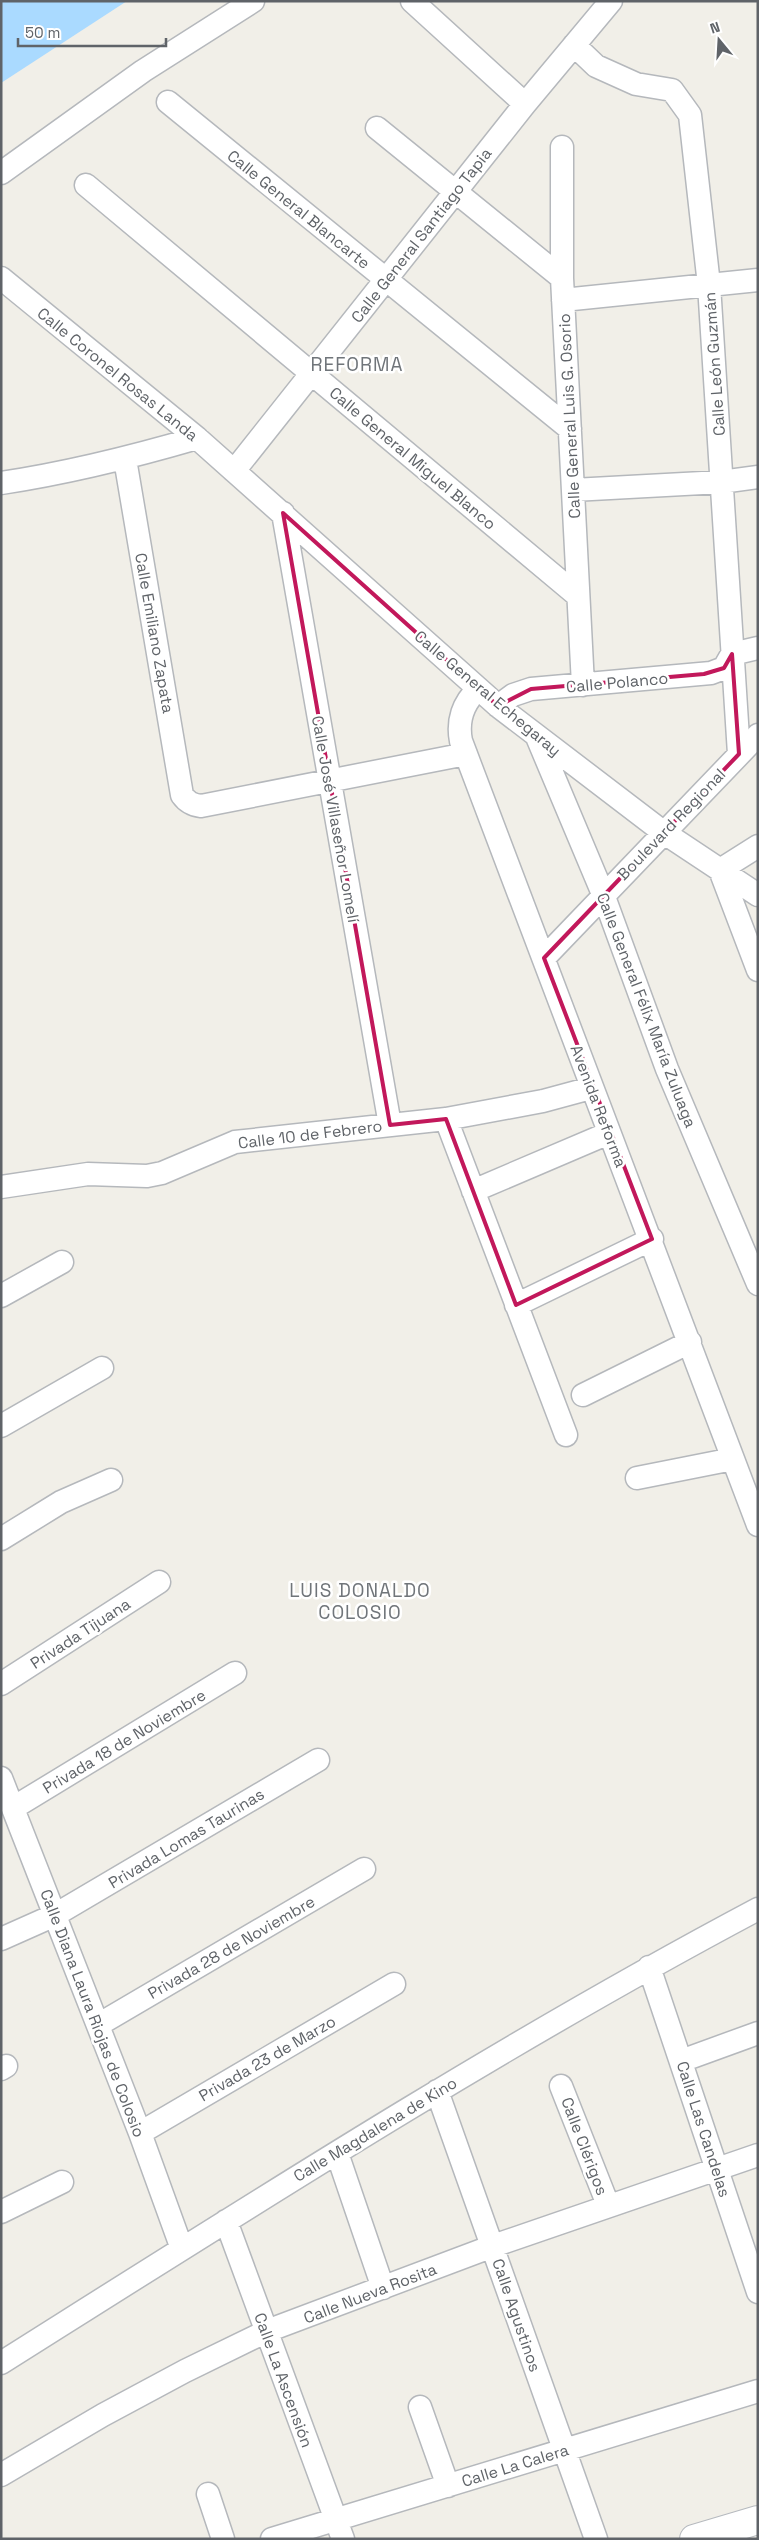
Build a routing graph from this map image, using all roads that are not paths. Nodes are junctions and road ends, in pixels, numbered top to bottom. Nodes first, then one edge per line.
1 (253, 1) edge
2 (412, 1) edge
3 (600, 5) edge
4 (574, 45) junction
5 (168, 102) dead end
6 (525, 104) junction
7 (377, 128) dead end
8 (562, 146) dead end
9 (1, 173) edge
10 (86, 185) dead end
11 (455, 191) junction
12 (1, 278) edge
13 (562, 278) junction
14 (385, 280) junction
15 (758, 280) edge
16 (709, 285) junction
17 (563, 300) junction
18 (312, 373) junction
19 (570, 428) junction
20 (196, 438) junction
21 (125, 459) junction
22 (234, 472) junction
23 (758, 477) edge
24 (721, 482) junction
25 (1, 483) edge
26 (573, 490) junction
27 (282, 513) junction
28 (578, 596) junction
29 (758, 648) edge
30 (732, 654) junction
31 (583, 685) junction
32 (478, 689) junction
33 (498, 706) junction
34 (537, 736) junction
35 (758, 736) edge
36 (466, 754) junction
37 (739, 754) junction
38 (329, 781) junction
39 (663, 832) junction
40 (758, 846) edge
41 (720, 870) junction
42 (603, 894) junction
43 (758, 895) edge
44 (544, 958) junction
45 (758, 970) edge
46 (591, 1088) junction
47 (446, 1119) junction
48 (390, 1125) junction
49 (609, 1133) junction
50 (1, 1187) edge
51 (473, 1191) junction
52 (652, 1239) junction
53 (62, 1262) dead end
54 (758, 1284) edge
55 (1, 1296) edge
56 (516, 1305) junction
57 (690, 1342) junction
58 (102, 1368) dead end
59 (583, 1395) dead end
60 (1, 1426) edge
61 (566, 1435) dead end
62 (733, 1459) junction
63 (637, 1478) dead end
64 (111, 1480) dead end
65 (758, 1525) edge
66 (1, 1539) edge
67 (159, 1582) dead end
68 (235, 1674) dead end
69 (1, 1684) edge
70 (318, 1760) dead end
71 (1, 1778) edge
72 (13, 1808) junction
73 (364, 1869) dead end
74 (758, 1910) edge
75 (55, 1916) junction
76 (1, 1939) edge
77 (649, 1967) junction
78 (394, 1984) dead end
79 (98, 2025) junction
80 (758, 2033) edge
81 (681, 2061) junction
82 (561, 2086) dead end
83 (438, 2091) junction
84 (140, 2133) junction
85 (337, 2153) junction
86 (758, 2155) edge
87 (717, 2168) junction
88 (62, 2182) dead end
89 (608, 2206) junction
90 (1, 2212) edge
91 (226, 2221) junction
92 (493, 2246) junction
93 (182, 2249) junction
94 (756, 2281) edge
95 (383, 2288) junction
96 (267, 2332) junction
97 (1, 2364) edge
98 (758, 2391) edge
99 (420, 2407) dead end
100 (565, 2450) junction
101 (1, 2475) edge
102 (448, 2486) junction
103 (208, 2494) dead end
104 (758, 2520) edge
105 (339, 2529) edge
106 (223, 2539) edge
107 (272, 2539) edge
108 (596, 2539) edge
109 (694, 2539) edge

1 - 9 street
2 - 6 street
3 - 4 street, Calle General Santiago Tapia
4 - 6 street, Calle General Santiago Tapia
4 - 16 street, Calle León Guzmán
5 - 14 street, Calle General Blancarte
6 - 11 street, Calle General Santiago Tapia
7 - 11 street
8 - 13 street, Calle General Luis G. Osorio
10 - 18 street, Calle General Miguel Blanco
11 - 13 street
11 - 14 street, Calle General Santiago Tapia
12 - 20 street, Calle Coronel Rosas Landa
13 - 17 street, Calle General Luis G. Osorio
14 - 18 street, Calle General Santiago Tapia
14 - 19 street, Calle General Blancarte
15 - 16 street
16 - 17 street
16 - 24 street, Calle León Guzmán
17 - 19 street, Calle General Luis G. Osorio
18 - 22 street, Calle General Santiago Tapia
18 - 28 street, Calle General Miguel Blanco
19 - 26 street, Calle General Luis G. Osorio
20 - 21 street
20 - 22 street, Calle Coronel Rosas Landa
21 - 25 street
21 - 38 street, Calle Emiliano Zapata
22 - 27 street, Calle General Echegaray
23 - 24 street
24 - 26 street
24 - 30 street, Calle León Guzmán
26 - 28 street, Calle General Luis G. Osorio
27 - 32 street, Calle General Echegaray
27 - 38 street, Calle José Villaseñor Lomelí
28 - 31 street, Calle General Luis G. Osorio
29 - 30 street
30 - 31 street, Calle Polanco
30 - 37 street, Calle León Guzmán
31 - 33 street, Calle Polanco
32 - 33 street, Calle General Echegaray
32 - 36 street, Avenida Reforma
33 - 34 street, Calle General Echegaray
34 - 39 street, Calle General Echegaray
34 - 42 street, Calle General Félix María Zuluaga
35 - 37 street, Boulevard Regional
36 - 38 street
36 - 44 street, Avenida Reforma
37 - 39 street, Boulevard Regional
38 - 48 street, Calle José Villaseñor Lomelí
39 - 41 street, Calle General Echegaray
39 - 42 street, Boulevard Regional
40 - 41 street
41 - 43 street, Calle General Echegaray
41 - 45 street
42 - 44 street, Boulevard Regional
42 - 54 street, Calle General Félix María Zuluaga
44 - 46 street, Avenida Reforma
46 - 47 street, Calle 10 de Febrero
46 - 49 street, Avenida Reforma
47 - 48 street, Calle 10 de Febrero
47 - 51 street
48 - 50 street, Calle 10 de Febrero
49 - 51 street
49 - 52 street, Avenida Reforma
51 - 56 street
52 - 56 street
52 - 57 street, Avenida Reforma
53 - 55 street
56 - 61 street
57 - 59 street
57 - 62 street, Avenida Reforma
58 - 60 street
62 - 63 street
62 - 65 street, Avenida Reforma
64 - 66 street
67 - 69 street, Privada Tijuana
68 - 72 street, Privada 18 de Noviembre
70 - 75 street, Privada Lomas Taurinas
71 - 72 street, Calle Diana Laura Riojas de Colosio
72 - 75 street, Calle Diana Laura Riojas de Colosio
73 - 79 street, Privada 28 de Noviembre
74 - 77 street, Calle Magdalena de Kino
75 - 76 street, Privada Lomas Taurinas
75 - 79 street, Calle Diana Laura Riojas de Colosio
77 - 81 street, Calle Las Candelas
77 - 83 street, Calle Magdalena de Kino
78 - 84 street, Privada 23 de Marzo
79 - 84 street, Calle Diana Laura Riojas de Colosio
80 - 81 street
81 - 87 street, Calle Las Candelas
82 - 89 street, Calle Clérigos
83 - 85 street, Calle Magdalena de Kino
83 - 92 street, Calle Agustinos
84 - 93 street, Calle Diana Laura Riojas de Colosio
85 - 91 street, Calle Magdalena de Kino
85 - 95 street
86 - 87 street, Calle Nueva Rosita
87 - 89 street, Calle Nueva Rosita
87 - 94 street, Calle Las Candelas
88 - 90 street
89 - 92 street, Calle Nueva Rosita
91 - 93 street, Calle Magdalena de Kino
91 - 96 street, Calle La Ascensión
92 - 95 street, Calle Nueva Rosita
92 - 100 street, Calle Agustinos
93 - 97 street, Calle Magdalena de Kino
95 - 96 street, Calle Nueva Rosita
96 - 101 street, Calle Nueva Rosita
96 - 105 street, Calle La Ascensión
98 - 100 street, Calle La Calera
99 - 102 street
100 - 102 street, Calle La Calera
100 - 108 street, Calle Agustinos
102 - 105 street, Calle La Calera
103 - 106 street
104 - 109 street
105 - 107 street, Calle La Calera

